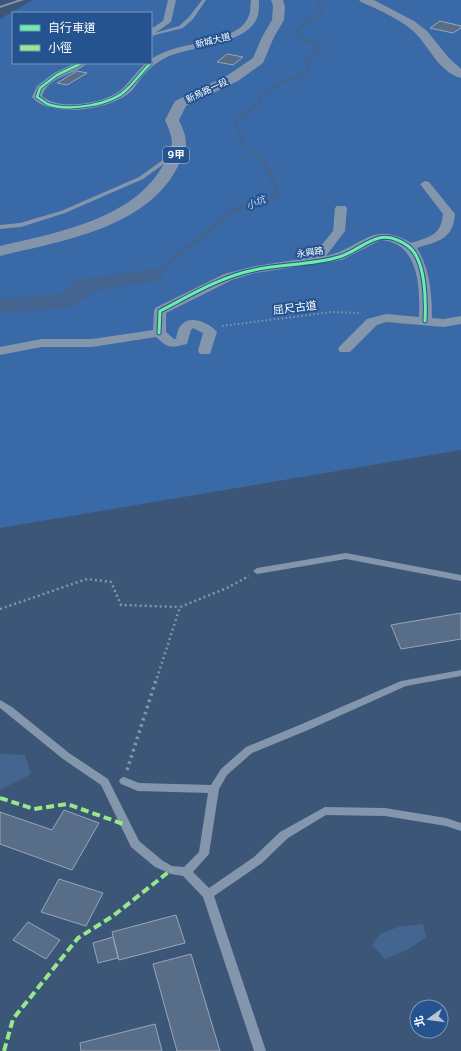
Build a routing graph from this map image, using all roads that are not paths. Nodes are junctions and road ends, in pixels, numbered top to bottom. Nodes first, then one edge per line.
1 (22, 0) edge
2 (172, 0) edge
3 (204, 0) edge
4 (255, 0) edge
5 (277, 0) edge
6 (365, 0) edge
7 (0, 6) edge
8 (152, 33) edge
9 (152, 34) edge
10 (152, 62) edge
11 (80, 64) edge
12 (150, 64) edge
13 (461, 74) edge
14 (176, 153) junction
15 (425, 184) dead end
16 (341, 208) dead end
17 (0, 227) edge
18 (409, 247) junction
19 (0, 251) edge
20 (295, 263) junction
21 (461, 320) edge
22 (425, 321) junction
23 (159, 333) junction
24 (345, 349) dead end
25 (0, 351) edge
26 (205, 351) dead end
27 (257, 571) road end
28 (461, 578) edge
29 (461, 673) edge
30 (0, 704) edge
31 (124, 781) road end
32 (214, 789) junction
33 (461, 827) edge
34 (186, 872) junction
35 (208, 894) junction
36 (260, 1051) edge

1 - 7 lane
2 - 8 street
3 - 9 lane
4 - 10 street, 新城大道
5 - 14 main road, 新烏路一段 / 9甲
6 - 13 main road
11 - 12 street, 新城大道
14 - 17 lane
14 - 19 main road, 新烏路一段 / 9甲
15 - 18 street
16 - 20 street
18 - 20 street, 永興路
18 - 22 street
20 - 23 street, 永興路
21 - 22 street
22 - 24 street
23 - 25 street
23 - 26 street
27 - 28 lane
29 - 32 lane
30 - 34 lane
31 - 32 lane
32 - 34 lane
33 - 35 lane
34 - 35 lane
35 - 36 lane

